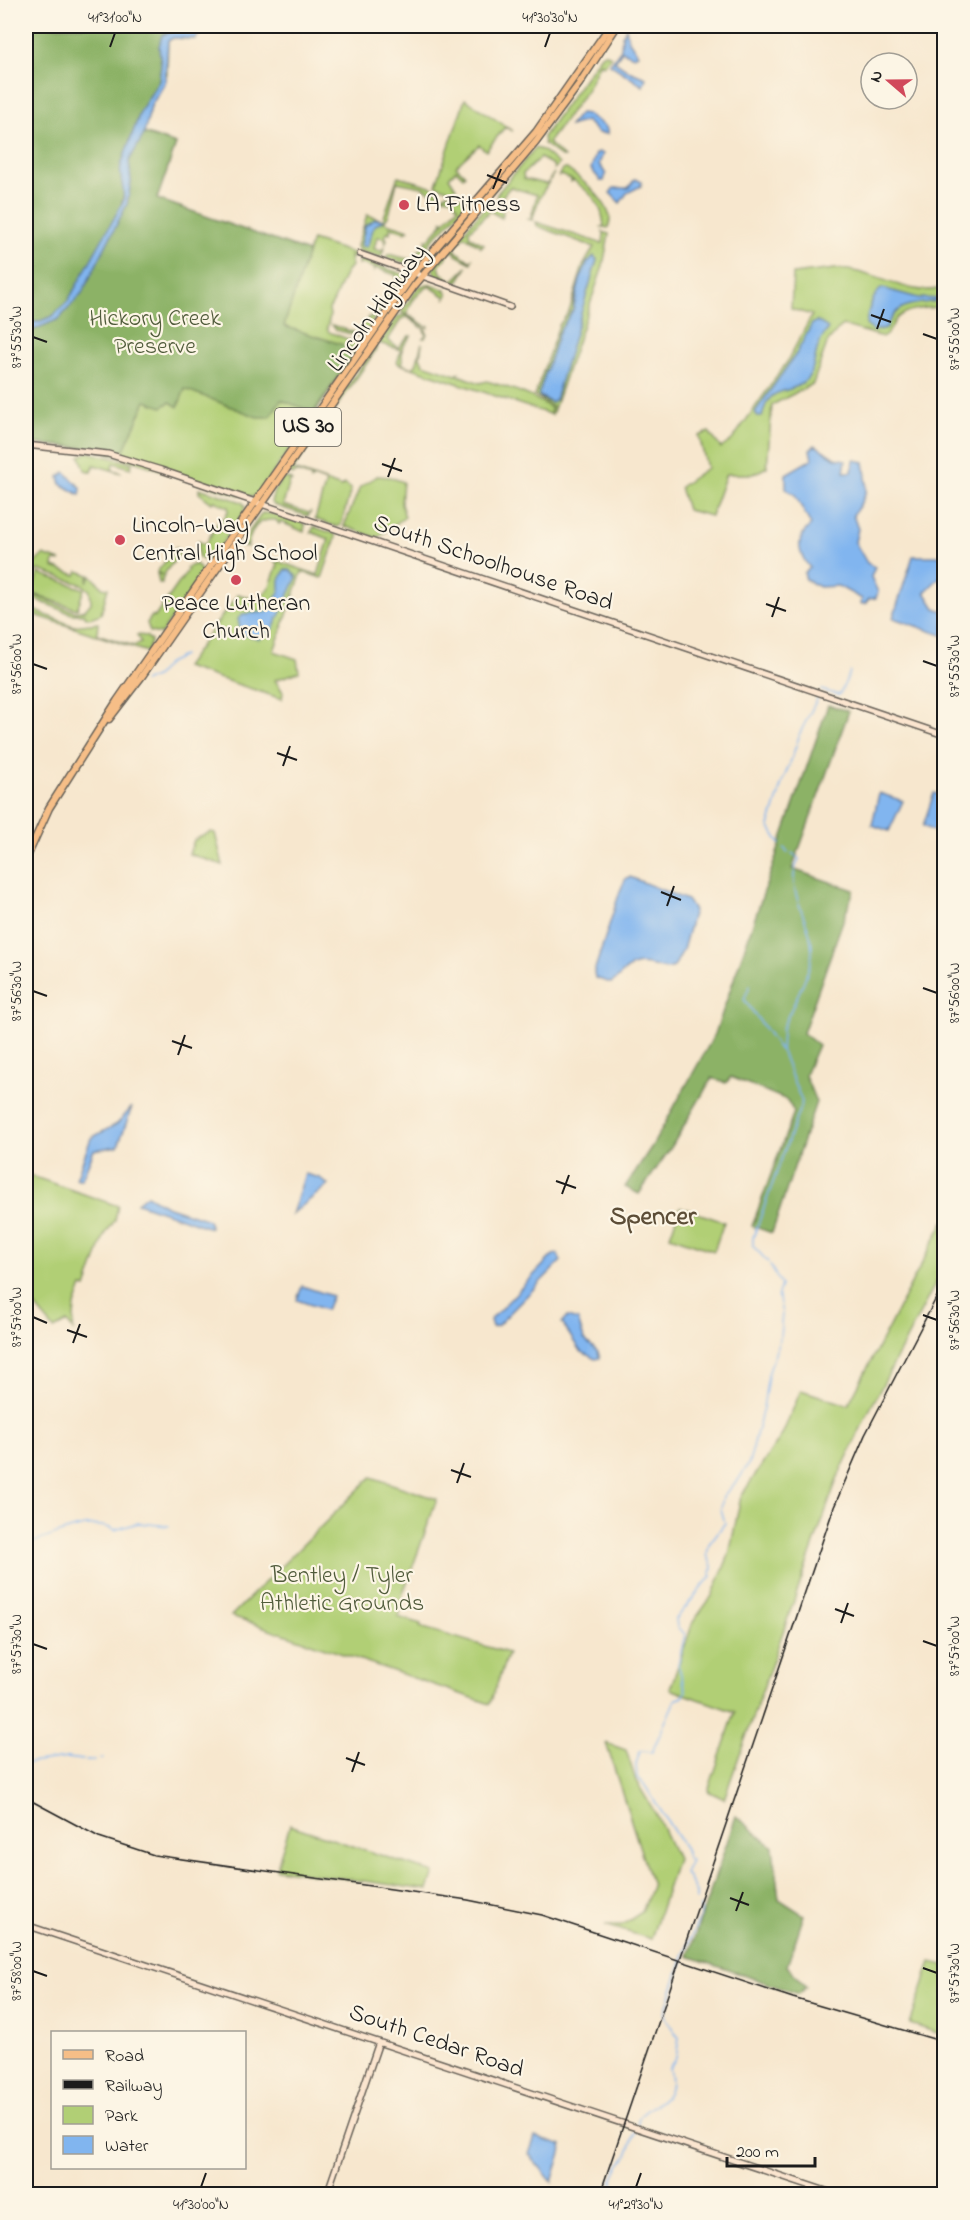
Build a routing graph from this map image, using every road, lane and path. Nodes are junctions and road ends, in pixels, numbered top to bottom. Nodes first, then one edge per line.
1 (610, 26) edge
2 (617, 26) edge
3 (360, 254) dead end
4 (415, 272) junction
5 (423, 274) junction
6 (510, 307) dead end
7 (26, 445) edge
8 (258, 504) junction
9 (945, 735) edge
10 (26, 859) edge
11 (26, 1925) edge
12 (379, 2042) junction
13 (327, 2194) edge
14 (836, 2194) edge

1 - 4 main road, Lincoln Highway / US 30
2 - 5 main road, Lincoln Highway / US 30
3 - 4 street
4 - 5 street
4 - 8 main road, Lincoln Highway / US 30
5 - 6 street
5 - 8 main road, Lincoln Highway / US 30
7 - 8 street, South Schoolhouse Road
8 - 9 street, South Schoolhouse Road
8 - 10 main road, US 30
11 - 12 street, South Cedar Road
12 - 13 street
12 - 14 street, South Cedar Road

